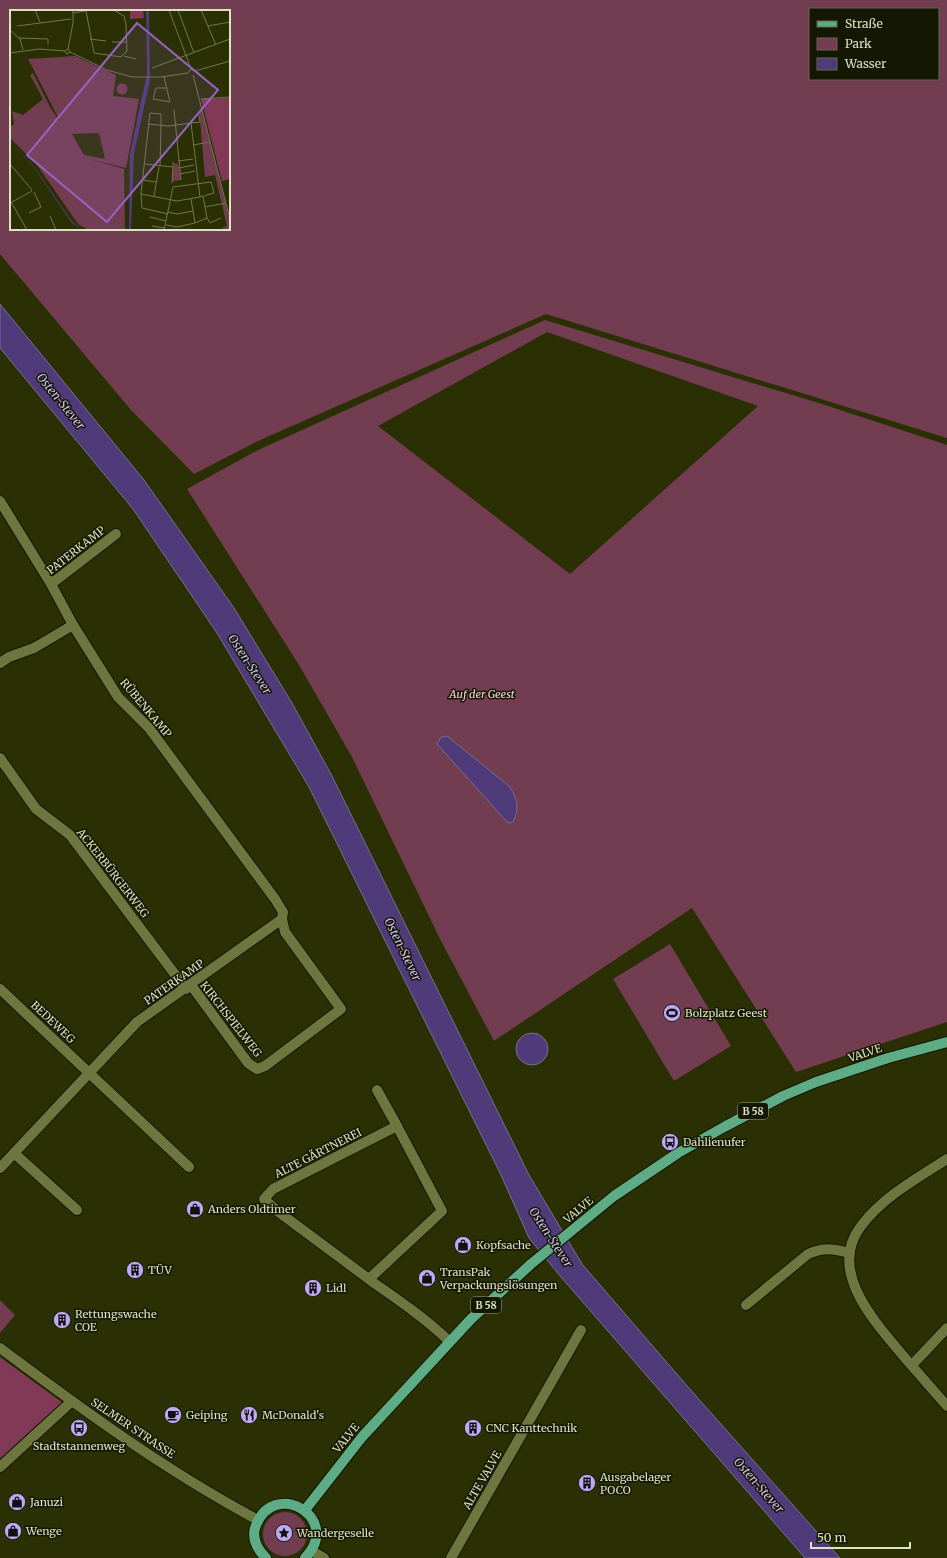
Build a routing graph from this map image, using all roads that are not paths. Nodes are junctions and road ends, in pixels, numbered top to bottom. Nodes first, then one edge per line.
1 (0, 502) edge
2 (116, 534) dead end
3 (51, 584) junction
4 (73, 625) junction
5 (0, 663) edge
6 (0, 758) edge
7 (282, 919) junction
8 (188, 987) junction
9 (0, 989) edge
10 (947, 1042) edge
11 (89, 1073) junction
12 (377, 1090) dead end
13 (397, 1126) junction
14 (14, 1153) junction
15 (947, 1159) edge
16 (189, 1167) dead end
17 (0, 1168) edge
18 (77, 1210) dead end
19 (850, 1253) junction
20 (369, 1279) junction
21 (746, 1305) dead end
22 (947, 1328) edge
23 (581, 1330) dead end
24 (449, 1341) junction
25 (0, 1348) edge
26 (912, 1365) junction
27 (72, 1401) junction
28 (947, 1406) edge
29 (0, 1467) edge
30 (305, 1510) junction
31 (258, 1520) junction
32 (308, 1554) edge
33 (266, 1558) edge
34 (324, 1558) edge
35 (451, 1558) edge

1 - 3 street, RÜBENKAMP
2 - 3 street, PATERKAMP
3 - 4 street, RÜBENKAMP
4 - 5 street
4 - 7 street, RÜBENKAMP
6 - 8 street, ACKERBÜRGERWEG
7 - 8 street, PATERKAMP
7 - 8 street, KIRCHSPIELWEG
8 - 11 street, PATERKAMP
9 - 11 street, BEDEWEG
10 - 24 main road, VALVE / B 58
11 - 14 street, PATERKAMP
11 - 16 street
12 - 13 street
13 - 20 street
13 - 20 street, ALTE GÄRTNEREI
14 - 17 street, PATERKAMP
14 - 18 street
15 - 19 street
19 - 21 street
19 - 26 street
20 - 24 street, ALTE GÄRTNEREI
22 - 26 street
23 - 35 street, ALTE VALVE
24 - 30 main road, VALVE / B 58
25 - 27 street, SELMER STRASSE
26 - 28 street
27 - 29 street
27 - 31 street, SELMER STRASSE
30 - 31 main road
30 - 32 main road
31 - 33 main road
32 - 34 street

